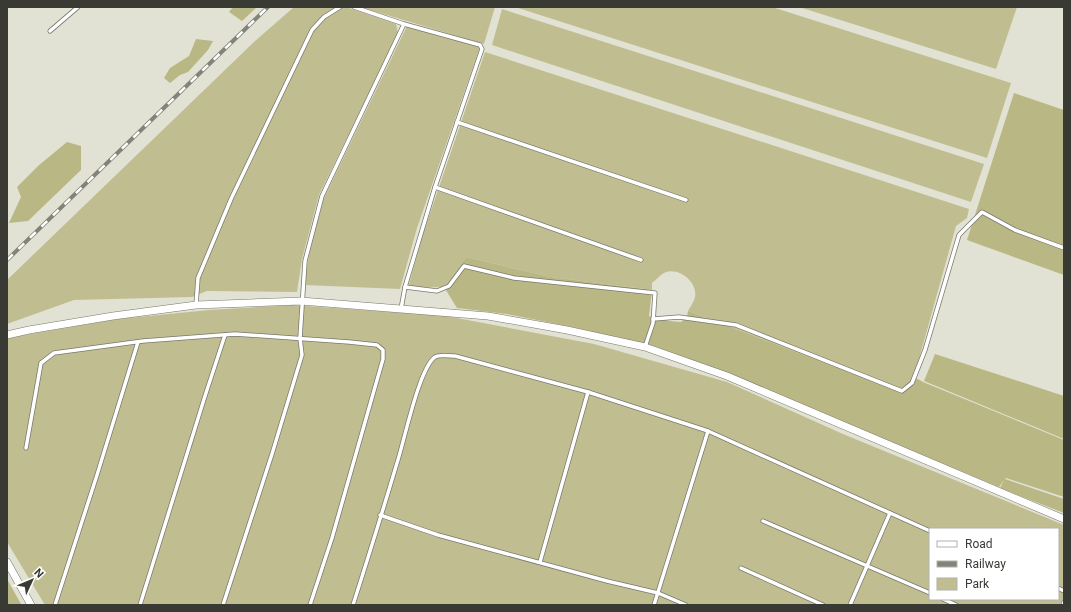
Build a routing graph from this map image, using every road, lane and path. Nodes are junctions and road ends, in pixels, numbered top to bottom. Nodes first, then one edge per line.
1 (78, 7) edge
2 (340, 7) edge
3 (354, 7) edge
4 (404, 24) junction
5 (50, 31) dead end
6 (457, 122) junction
7 (435, 187) junction
8 (686, 200) dead end
9 (1064, 248) edge
10 (641, 260) dead end
11 (404, 287) junction
12 (301, 301) junction
13 (196, 305) junction
14 (401, 309) junction
15 (653, 319) junction
16 (7, 335) edge
17 (225, 335) junction
18 (300, 338) junction
19 (138, 342) junction
20 (645, 347) junction
21 (588, 392) junction
22 (708, 431) junction
23 (26, 448) dead end
24 (890, 513) junction
25 (380, 515) junction
26 (1064, 519) edge
27 (763, 521) dead end
28 (929, 531) edge
29 (7, 562) edge
30 (540, 562) junction
31 (867, 566) junction
32 (741, 568) dead end
33 (658, 593) junction
34 (929, 594) edge
35 (945, 600) edge
36 (1064, 602) edge
37 (31, 605) edge
38 (55, 605) edge
39 (140, 605) edge
40 (223, 605) edge
41 (310, 605) edge
42 (353, 605) edge
43 (654, 605) edge
44 (686, 605) edge
45 (823, 605) edge
46 (850, 605) edge
47 (956, 605) edge
48 (1063, 605) edge

1 - 5 lane
2 - 13 lane
3 - 4 lane
4 - 6 lane
4 - 12 lane
6 - 7 lane
6 - 8 lane
7 - 10 lane
7 - 11 lane
9 - 15 lane
11 - 14 lane
11 - 15 lane
12 - 13 street
12 - 14 street
12 - 18 lane
13 - 16 street
14 - 20 street
15 - 20 lane
17 - 18 lane
17 - 19 lane
17 - 39 lane
18 - 40 lane
18 - 41 lane
19 - 23 lane
19 - 38 lane
20 - 26 street
21 - 22 lane
21 - 25 lane
21 - 30 lane
22 - 24 lane
22 - 33 lane
24 - 28 lane
24 - 31 lane
25 - 30 lane
25 - 42 lane
27 - 31 lane
29 - 37 street
30 - 33 lane
31 - 34 lane
31 - 46 lane
32 - 45 lane
33 - 43 lane
33 - 44 lane
35 - 47 lane
36 - 48 lane

